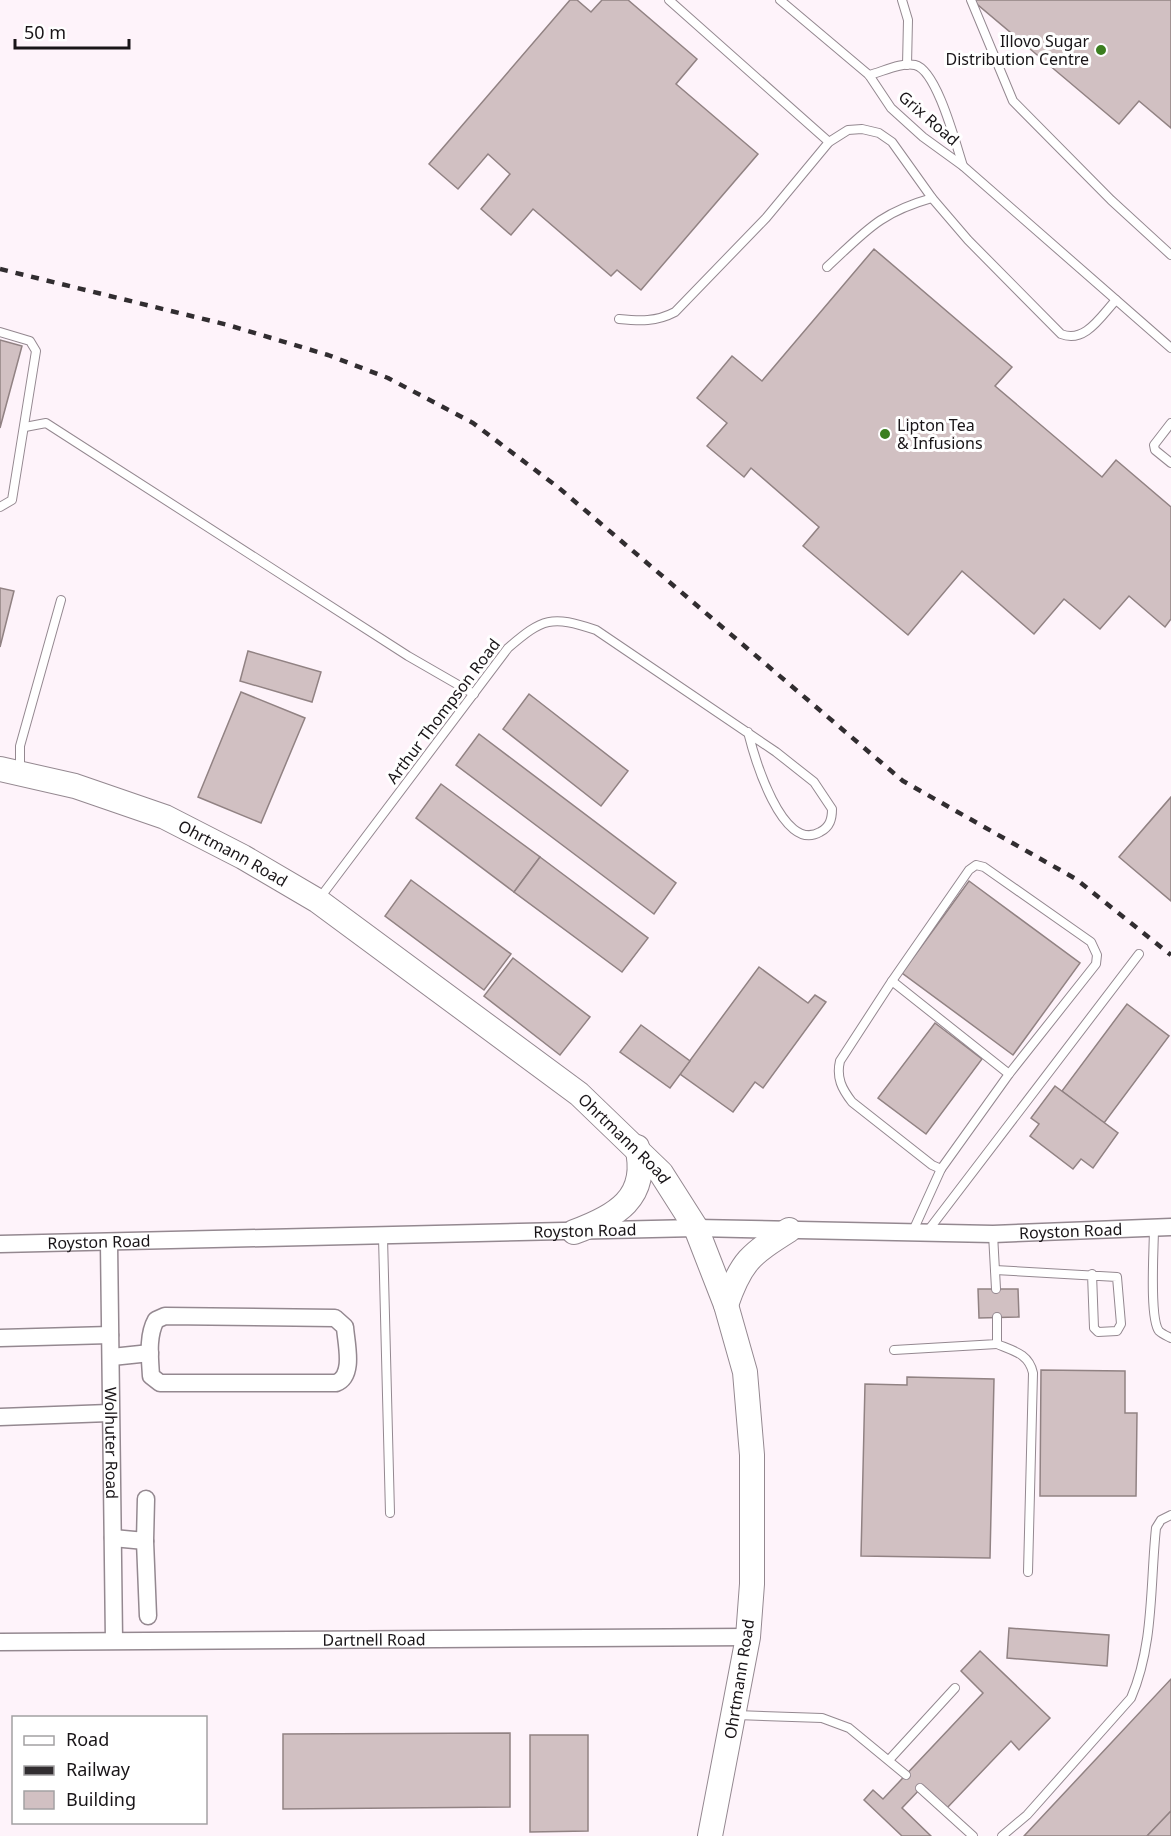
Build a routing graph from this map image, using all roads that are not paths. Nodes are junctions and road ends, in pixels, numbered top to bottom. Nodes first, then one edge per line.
1 (669, 0) edge
2 (780, 0) edge
3 (902, 0) edge
4 (971, 0) edge
5 (907, 65) junction
6 (868, 75) junction
7 (829, 142) junction
8 (963, 166) junction
9 (932, 198) junction
10 (1171, 255) edge
11 (827, 267) dead end
12 (1116, 300) junction
13 (619, 319) dead end
14 (0, 332) edge
15 (1171, 348) edge
16 (1171, 423) edge
17 (25, 427) junction
18 (1171, 463) edge
19 (0, 507) edge
20 (61, 600) dead end
21 (474, 694) junction
22 (747, 732) junction
23 (10, 771) edge
24 (318, 901) junction
25 (1139, 954) dead end
26 (892, 981) junction
27 (1009, 1074) junction
28 (637, 1148) junction
29 (941, 1169) junction
30 (1171, 1227) edge
31 (696, 1228) junction
32 (1154, 1228) junction
33 (789, 1230) junction
34 (573, 1232) junction
35 (919, 1233) junction
36 (993, 1234) junction
37 (383, 1237) junction
38 (0, 1244) edge
39 (109, 1244) junction
40 (995, 1270) junction
41 (1092, 1274) junction
42 (996, 1289) dead end
43 (726, 1305) junction
44 (997, 1317) dead end
45 (110, 1335) junction
46 (0, 1338) edge
47 (1171, 1338) edge
48 (997, 1344) junction
49 (894, 1350) dead end
50 (150, 1353) junction
51 (111, 1357) junction
52 (109, 1413) junction
53 (0, 1417) edge
54 (146, 1499) dead end
55 (390, 1513) dead end
56 (1171, 1515) edge
57 (113, 1538) junction
58 (145, 1541) junction
59 (1028, 1572) dead end
60 (148, 1616) dead end
61 (748, 1637) junction
62 (114, 1640) junction
63 (0, 1642) edge
64 (955, 1689) dead end
65 (733, 1715) junction
66 (889, 1760) junction
67 (906, 1775) dead end
68 (920, 1788) dead end
69 (710, 1836) edge
70 (973, 1836) edge
71 (1002, 1836) edge

1 - 7 lane
2 - 6 lane
3 - 5 lane
4 - 10 lane
5 - 6 lane, Grix Road
5 - 8 lane, Grix Road
6 - 8 lane, Grix Road
7 - 9 lane
7 - 13 lane
8 - 12 lane, Grix Road
9 - 11 lane
9 - 12 lane
12 - 15 lane, Grix Road
14 - 17 lane
16 - 18 lane
17 - 19 lane
17 - 21 lane
20 - 23 lane
21 - 22 lane, Arthur Thompson Road
21 - 24 lane, Arthur Thompson Road
22 - 22 lane, Arthur Thompson Road
23 - 24 main road, Ohrtmann Road
24 - 28 main road, Ohrtmann Road
25 - 35 lane
26 - 27 lane
26 - 27 lane
26 - 29 lane
27 - 29 lane
28 - 31 main road, Ohrtmann Road
28 - 34 main road
29 - 35 lane
30 - 32 street, Royston Road
31 - 33 street, Royston Road
31 - 34 street, Royston Road
31 - 43 main road, Ohrtmann Road
32 - 36 street, Royston Road
32 - 47 lane
33 - 35 street, Royston Road
33 - 43 main road
34 - 37 street, Royston Road
35 - 36 street, Royston Road
36 - 40 lane
37 - 39 street, Royston Road
37 - 55 lane
38 - 39 street, Royston Road
39 - 45 street, Wolhuter Road
40 - 41 lane
40 - 42 lane
41 - 41 lane
43 - 61 main road, Ohrtmann Road
44 - 48 lane
45 - 46 street
45 - 51 street, Wolhuter Road
48 - 49 lane
48 - 59 lane
50 - 50 street
50 - 51 street
51 - 52 street, Wolhuter Road
52 - 53 street
52 - 57 street, Wolhuter Road
54 - 58 street
56 - 71 lane
57 - 58 street
57 - 62 street, Wolhuter Road
58 - 60 street
61 - 62 street, Dartnell Road
61 - 65 main road, Ohrtmann Road
62 - 63 street, Dartnell Road
64 - 66 lane
65 - 66 lane
65 - 69 main road, Ohrtmann Road
66 - 67 lane
68 - 70 lane

